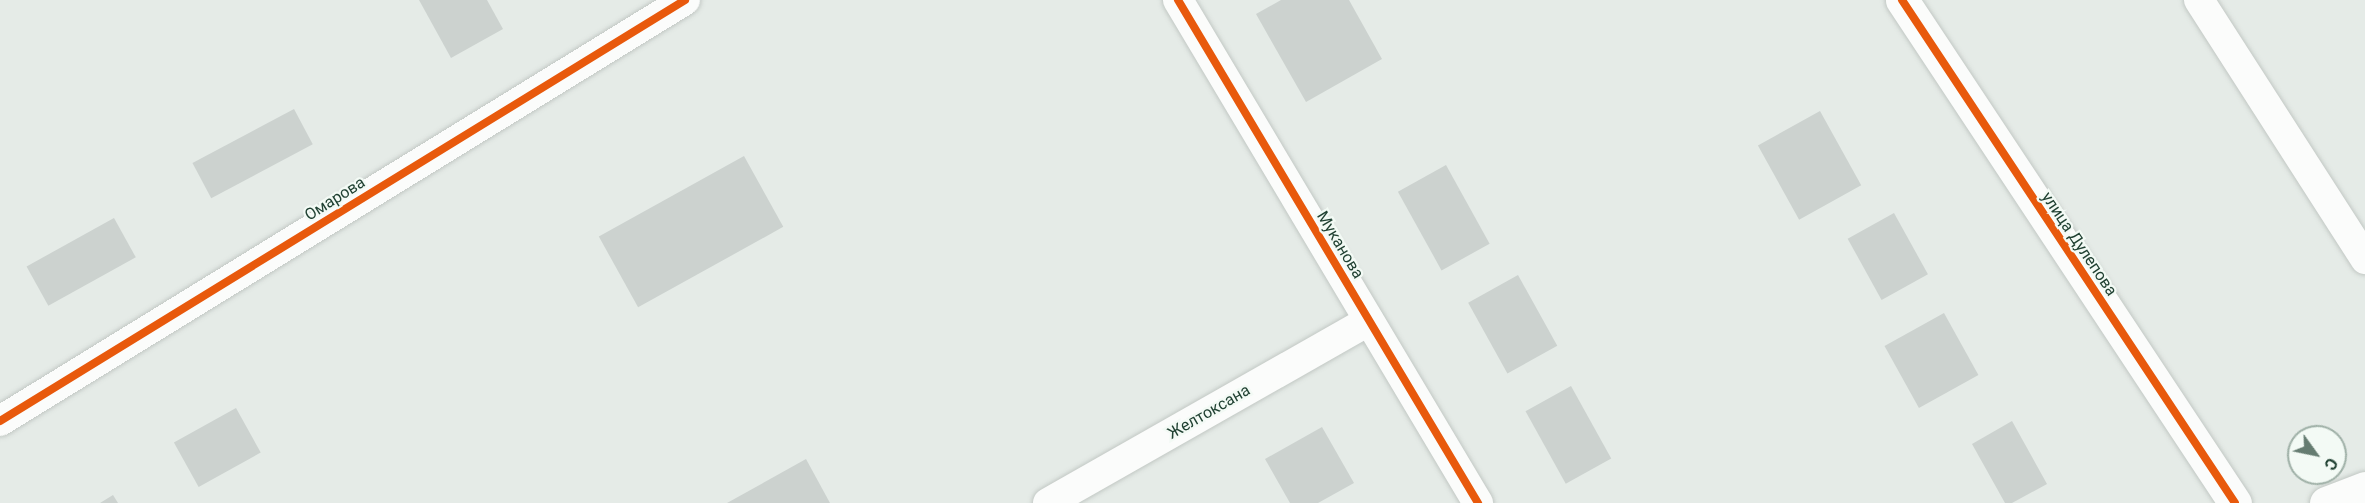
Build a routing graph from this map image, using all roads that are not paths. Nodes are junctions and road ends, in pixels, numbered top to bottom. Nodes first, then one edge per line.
1 (685, 0) edge
2 (1178, 0) edge
3 (1902, 0) edge
4 (2199, 0) edge
5 (2365, 259) edge
6 (1369, 321) junction
7 (0, 421) edge
8 (2365, 488) edge
9 (1048, 503) edge
10 (1478, 503) edge
11 (2235, 503) edge
12 (2326, 503) edge

1 - 7 street, Омарова
2 - 6 street, Муканова
3 - 11 street, улица Дулепова
4 - 5 street
6 - 9 street, Желтоксана
6 - 10 street, Муканова
8 - 12 street

